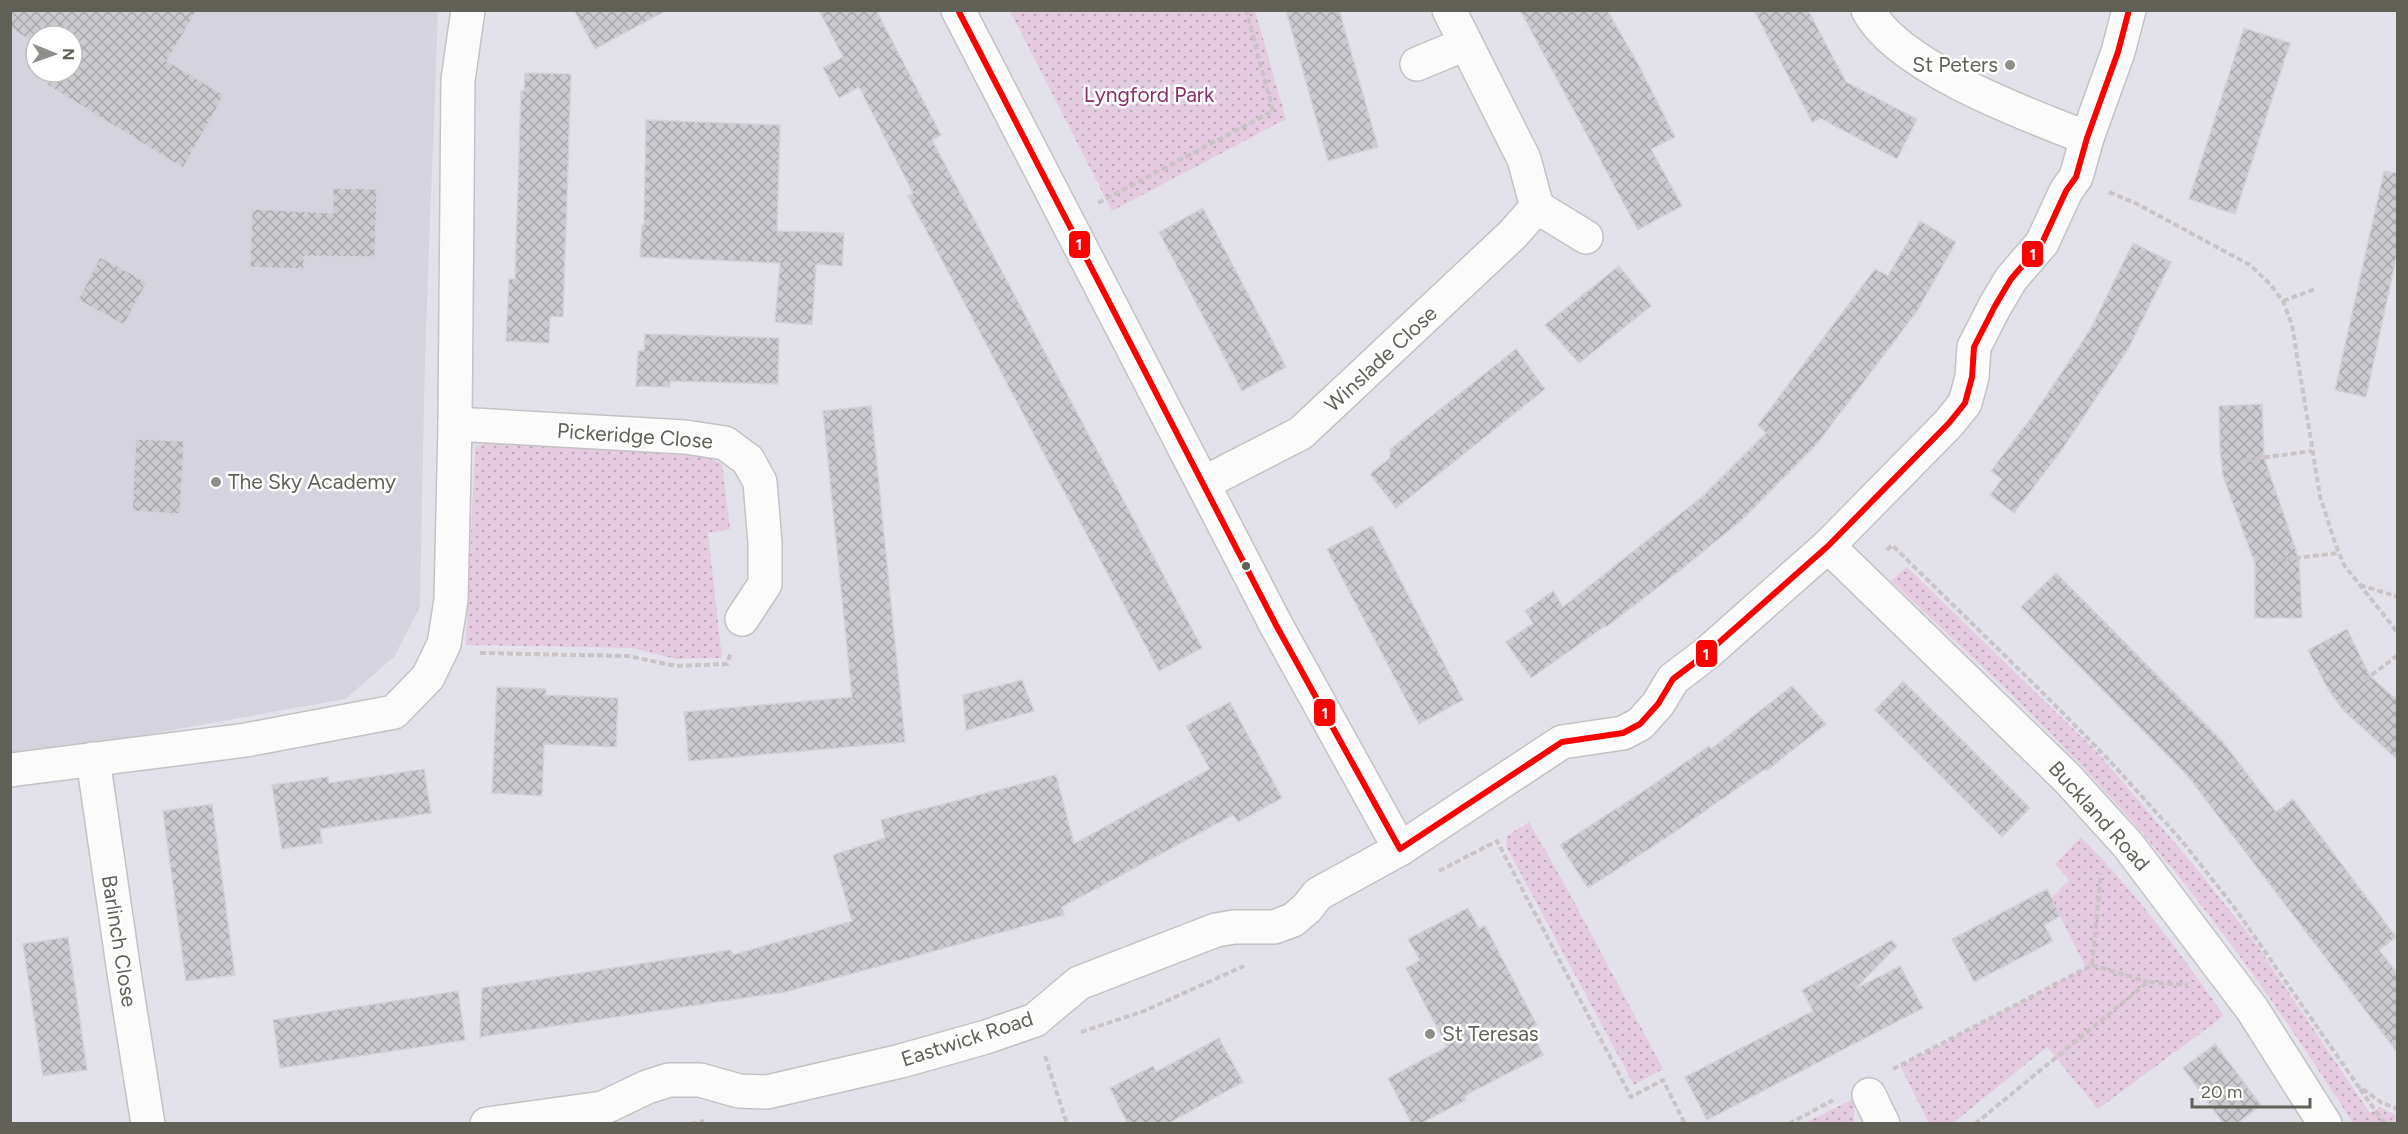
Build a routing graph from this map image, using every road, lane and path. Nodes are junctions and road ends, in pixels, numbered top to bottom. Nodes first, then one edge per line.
1 (468, 10) edge
2 (958, 10) edge
3 (1246, 10) edge
4 (1449, 10) edge
5 (1868, 10) edge
6 (2129, 10) edge
7 (1466, 44) junction
8 (1417, 64) dead end
9 (2087, 138) junction
10 (2076, 177) junction
11 (1537, 207) junction
12 (1065, 219) junction
13 (1586, 237) dead end
14 (2315, 289) dead end
15 (2283, 301) junction
16 (454, 424) junction
17 (2313, 451) junction
18 (2246, 460) dead end
19 (1204, 483) junction
20 (1828, 546) junction
21 (2339, 553) junction
22 (2277, 560) dead end
23 (2360, 585) junction
24 (2397, 597) edge
25 (742, 619) joint
26 (2397, 633) edge
27 (441, 652) junction
28 (2397, 655) edge
29 (2357, 686) dead end
30 (93, 759) junction
31 (10, 770) edge
32 (2128, 845) junction
33 (1401, 849) junction
34 (1435, 873) dead end
35 (1248, 964) dead end
36 (2092, 965) junction
37 (2230, 977) junction
38 (2148, 982) junction
39 (1035, 1020) junction
40 (1072, 1035) dead end
41 (1892, 1070) dead end
42 (2358, 1086) dead end
43 (1836, 1099) dead end
44 (713, 1119) dead end
45 (508, 1122) edge
46 (1685, 1123) edge
47 (148, 1124) edge
48 (691, 1124) edge
49 (1067, 1124) edge
50 (1789, 1124) edge
51 (1975, 1124) edge
52 (2325, 1124) edge
53 (2385, 1124) edge

1 - 16 street
2 - 12 street
3 - 12 path
4 - 7 street
5 - 9 street
6 - 9 street, Eastwick Road
7 - 8 street
7 - 11 street
9 - 10 street, Eastwick Road
10 - 15 path
10 - 20 street, Eastwick Road
11 - 13 street
11 - 19 street, Winslade Close
12 - 19 street
14 - 15 path
15 - 17 path
16 - 25 street, Pickeridge Close
16 - 27 street
17 - 18 path
17 - 21 path
19 - 33 street
20 - 32 street, Buckland Road
20 - 33 street, Eastwick Road
21 - 22 path
21 - 23 path
23 - 24 path
23 - 26 path
25 - 27 path
27 - 30 street
28 - 29 path
30 - 31 street
30 - 47 street, Barlinch Close
32 - 36 path
32 - 37 street, Buckland Road
33 - 39 street, Eastwick Road
34 - 46 path
35 - 40 path
36 - 38 path
36 - 41 path
37 - 38 path
37 - 52 street, Buckland Road
38 - 51 path
39 - 45 street, Eastwick Road
39 - 49 path
42 - 53 path
43 - 50 path
44 - 48 path

